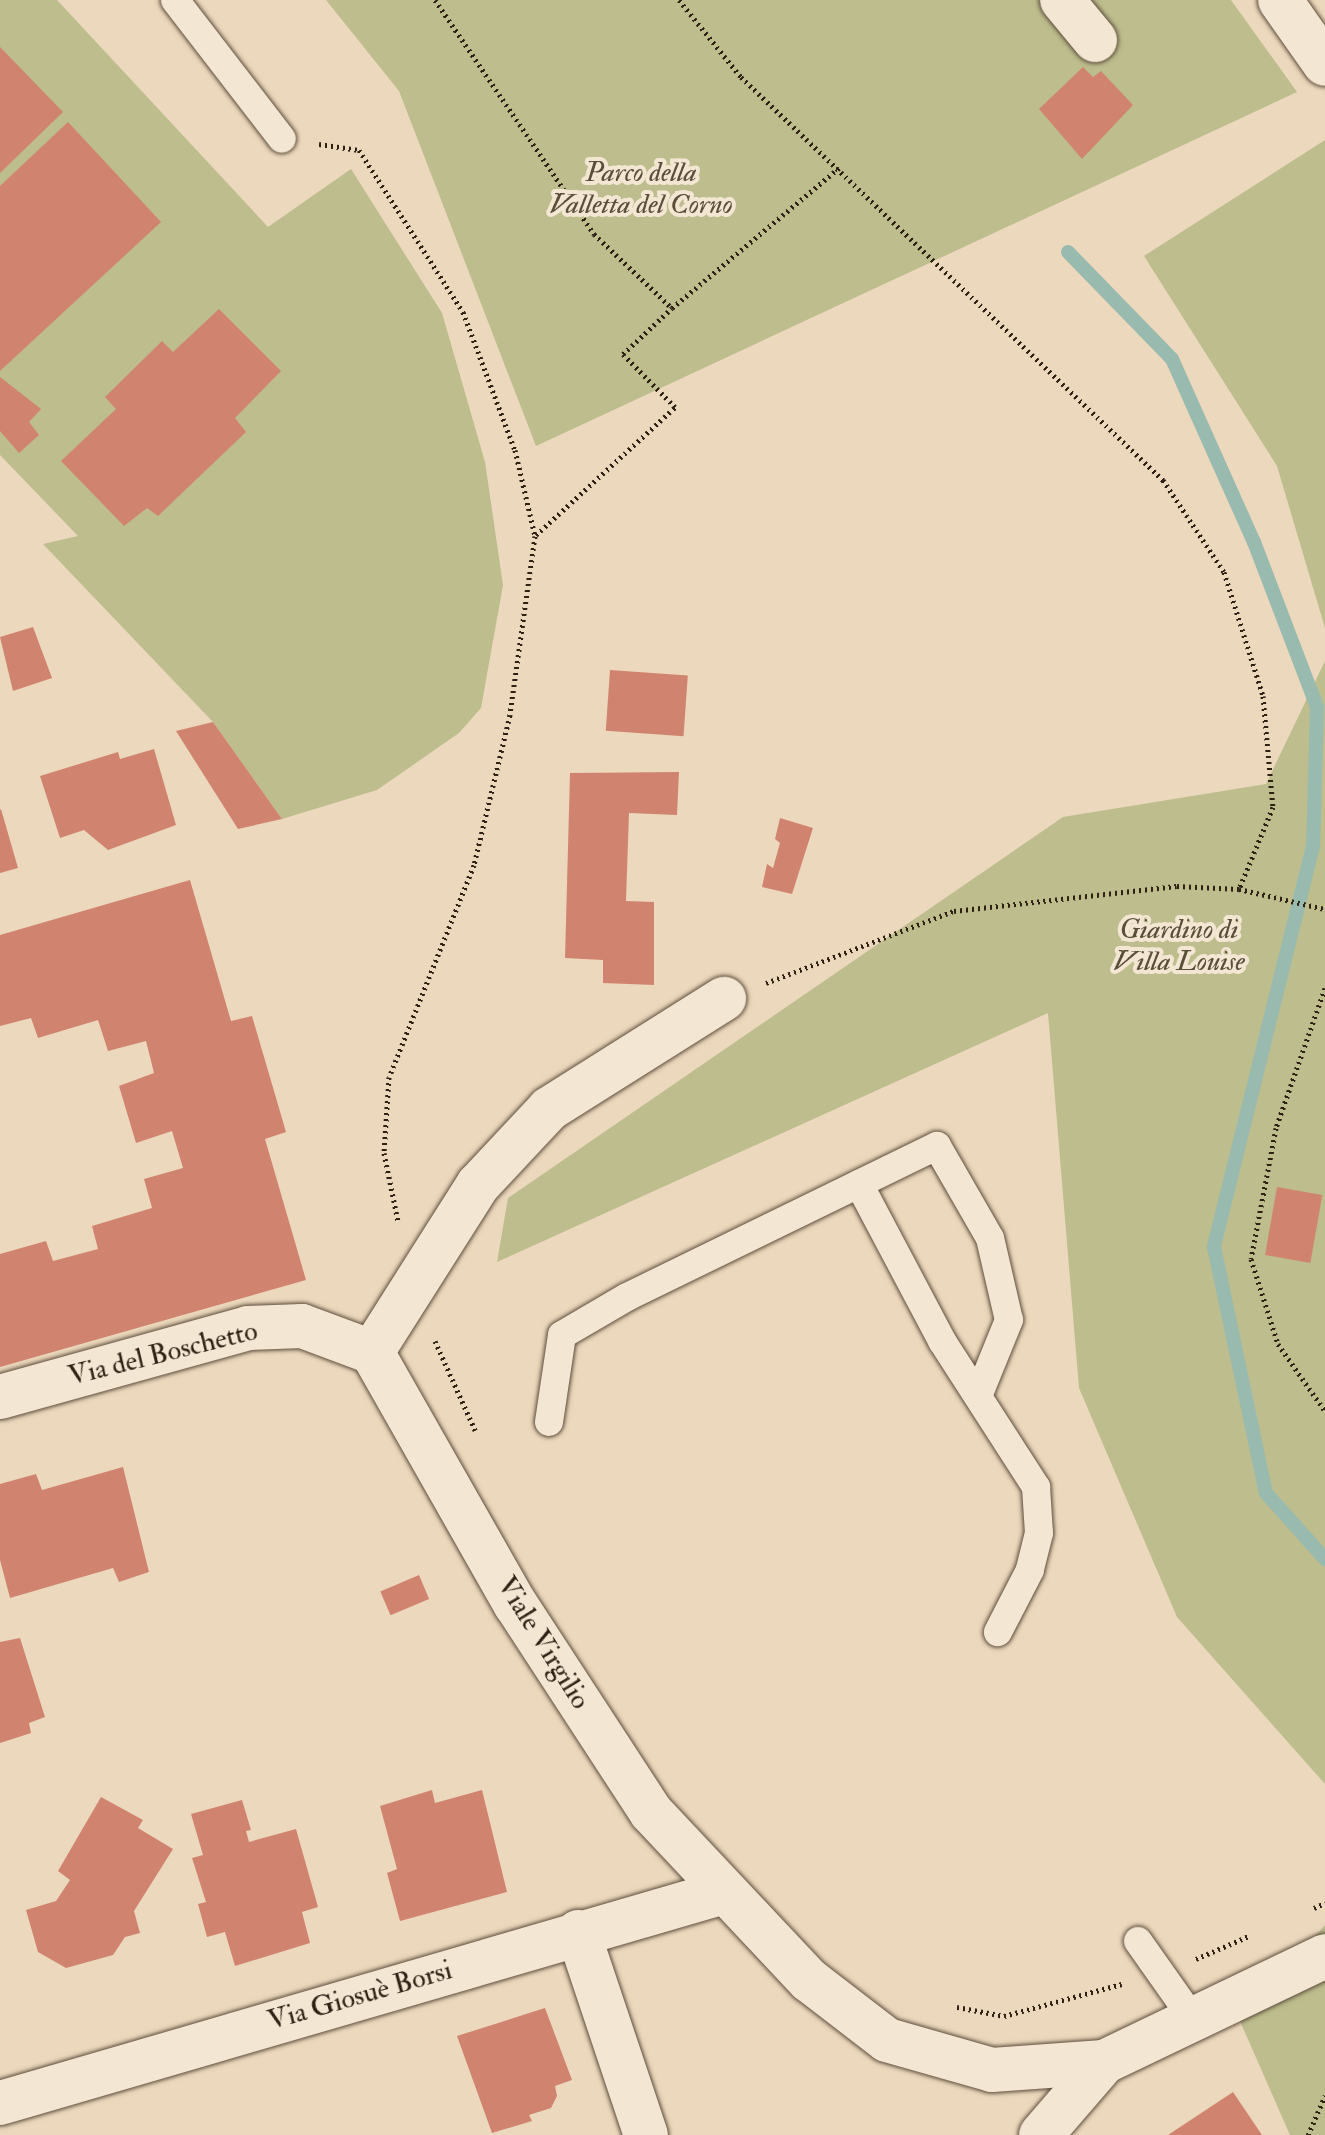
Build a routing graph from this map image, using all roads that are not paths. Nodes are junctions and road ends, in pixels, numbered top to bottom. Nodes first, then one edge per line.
1 (175, 0) edge
2 (1062, 0) edge
3 (1280, 0) edge
4 (1095, 40) dead end
5 (1325, 64) edge
6 (282, 139) road end
7 (724, 999) road end
8 (859, 1184) junction
9 (372, 1352) junction
10 (979, 1394) junction
11 (0, 1397) edge
12 (549, 1422) dead end
13 (998, 1632) dead end
14 (721, 1893) junction
15 (578, 1932) junction
16 (1138, 1941) dead end
17 (1325, 1956) edge
18 (1193, 2019) junction
19 (1104, 2062) junction
20 (0, 2103) edge
21 (646, 2135) edge
22 (1041, 2135) edge

1 - 6 lane
2 - 4 street
3 - 5 street
7 - 9 street
8 - 10 lane
8 - 10 lane
8 - 12 lane
9 - 11 street, Via del Boschetto
9 - 14 street, Viale Virgilio
10 - 13 lane
14 - 15 street, Via Giosuè Borsi
14 - 19 street, Viale Virgilio
15 - 20 street, Via Giosuè Borsi
15 - 21 street
16 - 18 lane
17 - 18 street
18 - 19 street
19 - 22 street

